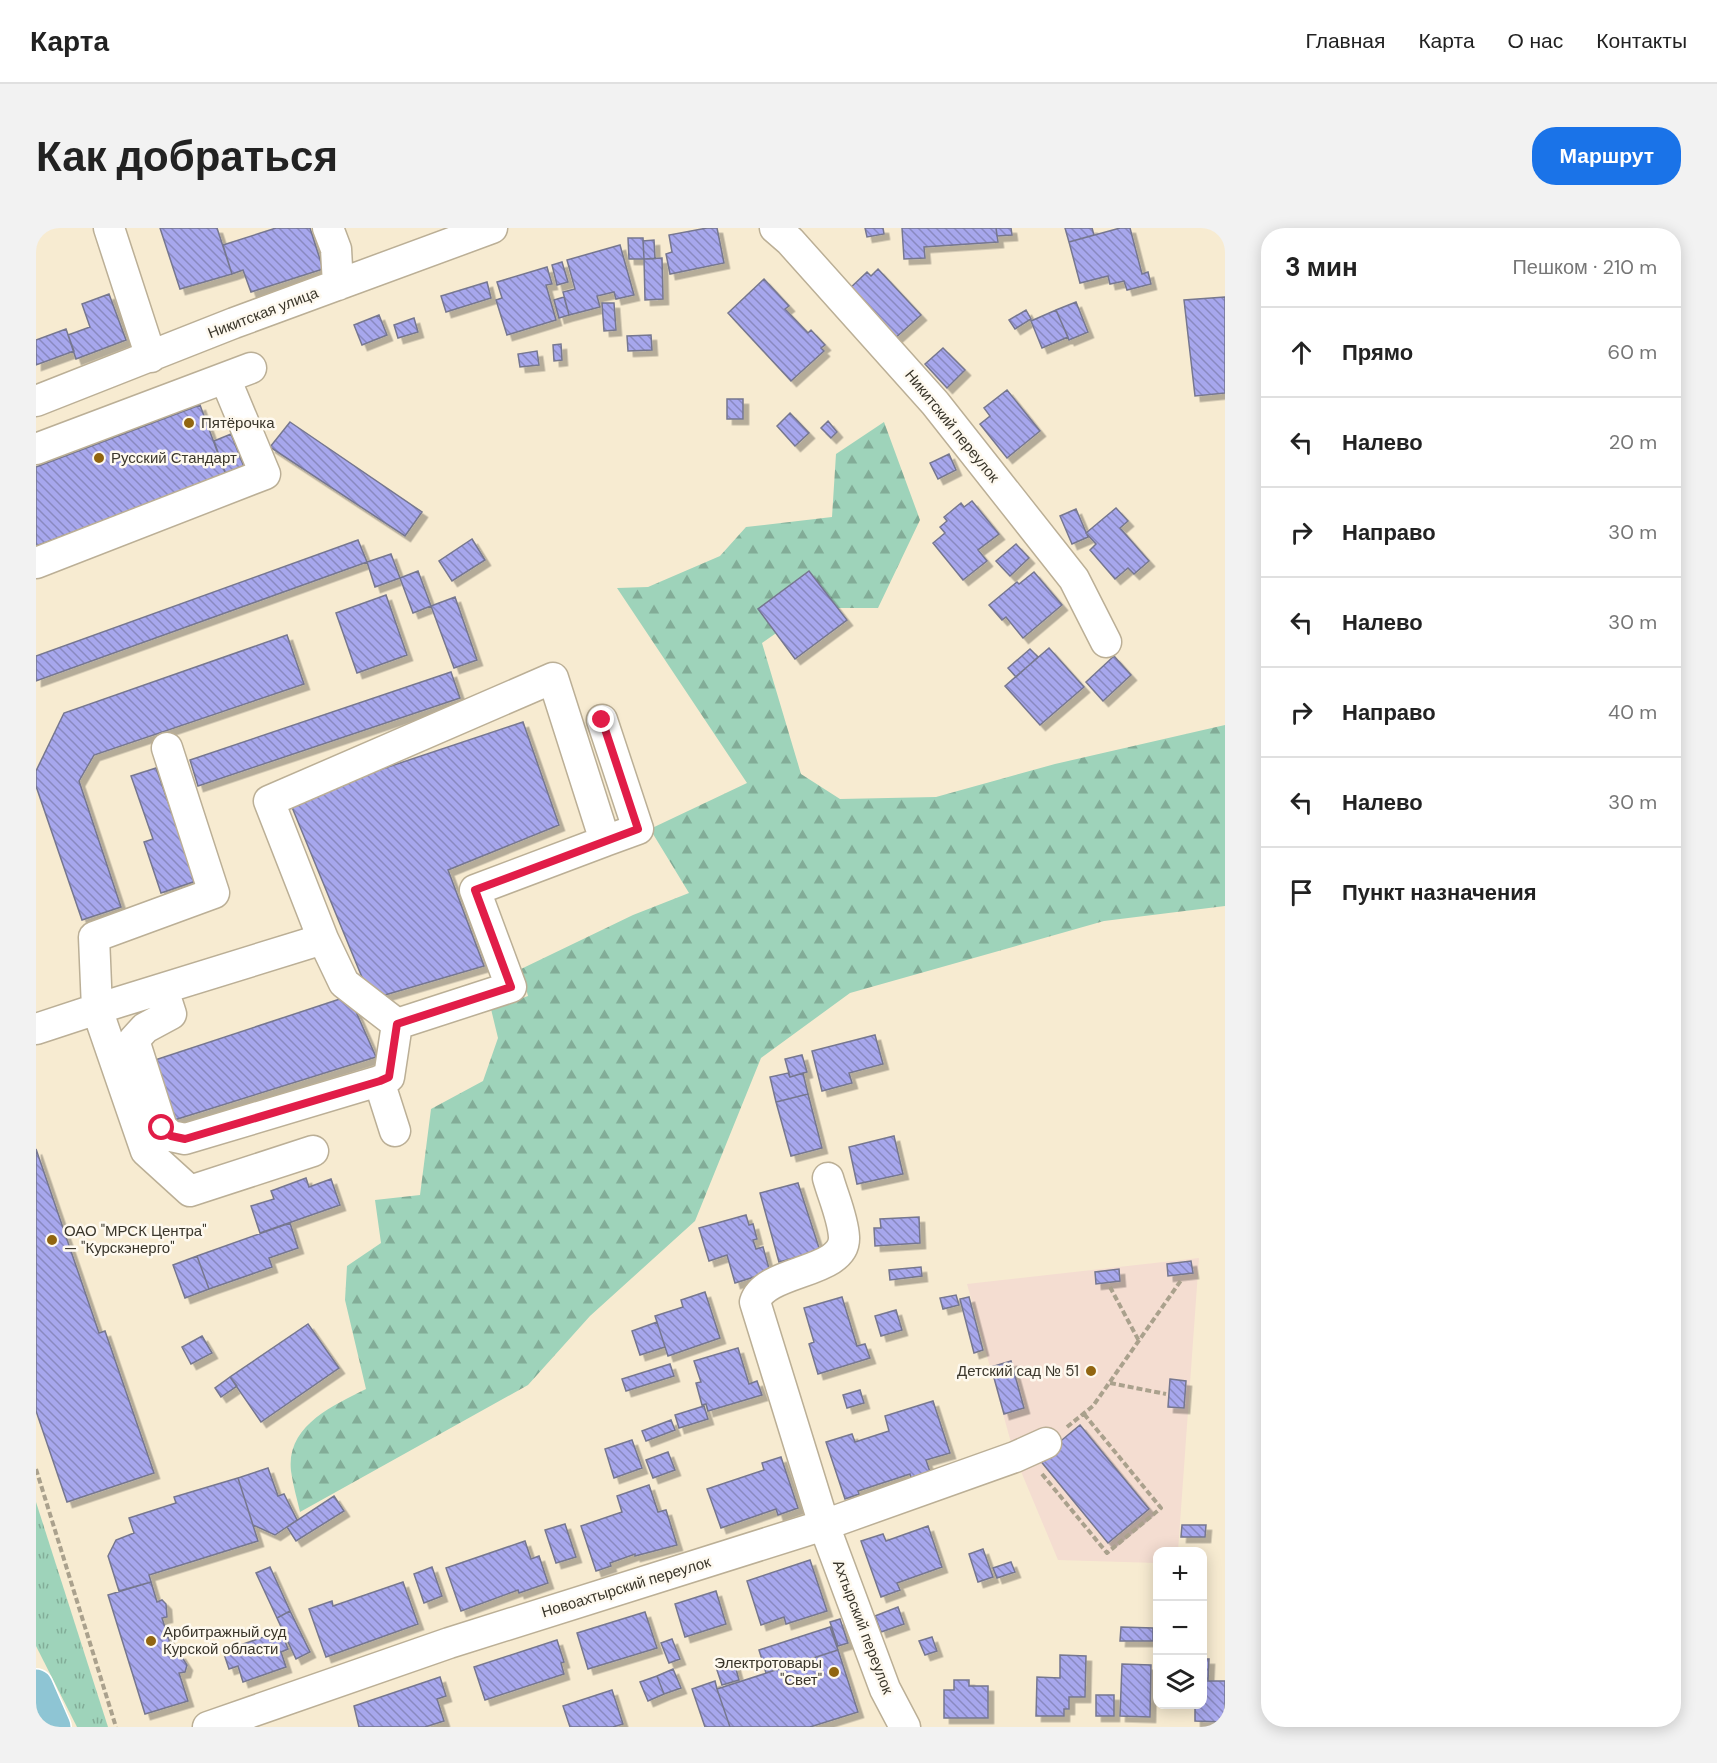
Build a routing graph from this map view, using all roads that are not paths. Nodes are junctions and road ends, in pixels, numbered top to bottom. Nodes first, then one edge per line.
1 (109, 228) edge
2 (328, 228) edge
3 (488, 228) edge
4 (775, 228) edge
5 (440, 238) edge
6 (339, 285) junction
7 (151, 357) junction
8 (36, 401) edge
9 (36, 449) edge
10 (36, 562) edge
11 (1106, 642) dead end
12 (602, 720) dead end
13 (167, 748) dead end
14 (605, 842) junction
15 (323, 939) junction
16 (163, 988) junction
17 (97, 1009) junction
18 (397, 1024) junction
19 (36, 1029) edge
20 (380, 1081) junction
21 (395, 1131) dead end
22 (313, 1150) dead end
23 (828, 1178) dead end
24 (1035, 1448) road end
25 (824, 1525) junction
26 (36, 1686) edge
27 (54, 1727) edge
28 (208, 1727) edge
29 (905, 1727) edge

1 - 7 street
2 - 6 street
3 - 5 street, Никитская улица
4 - 11 street, Никитский переулок
5 - 6 street, Никитская улица
6 - 7 street, Никитская улица
7 - 8 street, Никитская улица
9 - 10 street
12 - 14 street
13 - 17 street
14 - 15 street
14 - 18 street
15 - 16 street
15 - 18 street
16 - 17 street
16 - 20 street
17 - 19 street
17 - 22 street
18 - 20 street
20 - 21 street
23 - 25 street
24 - 25 street, Новоахтырский переулок
25 - 28 street, Новоахтырский переулок
25 - 29 street, Ахтырский переулок
26 - 27 main road

